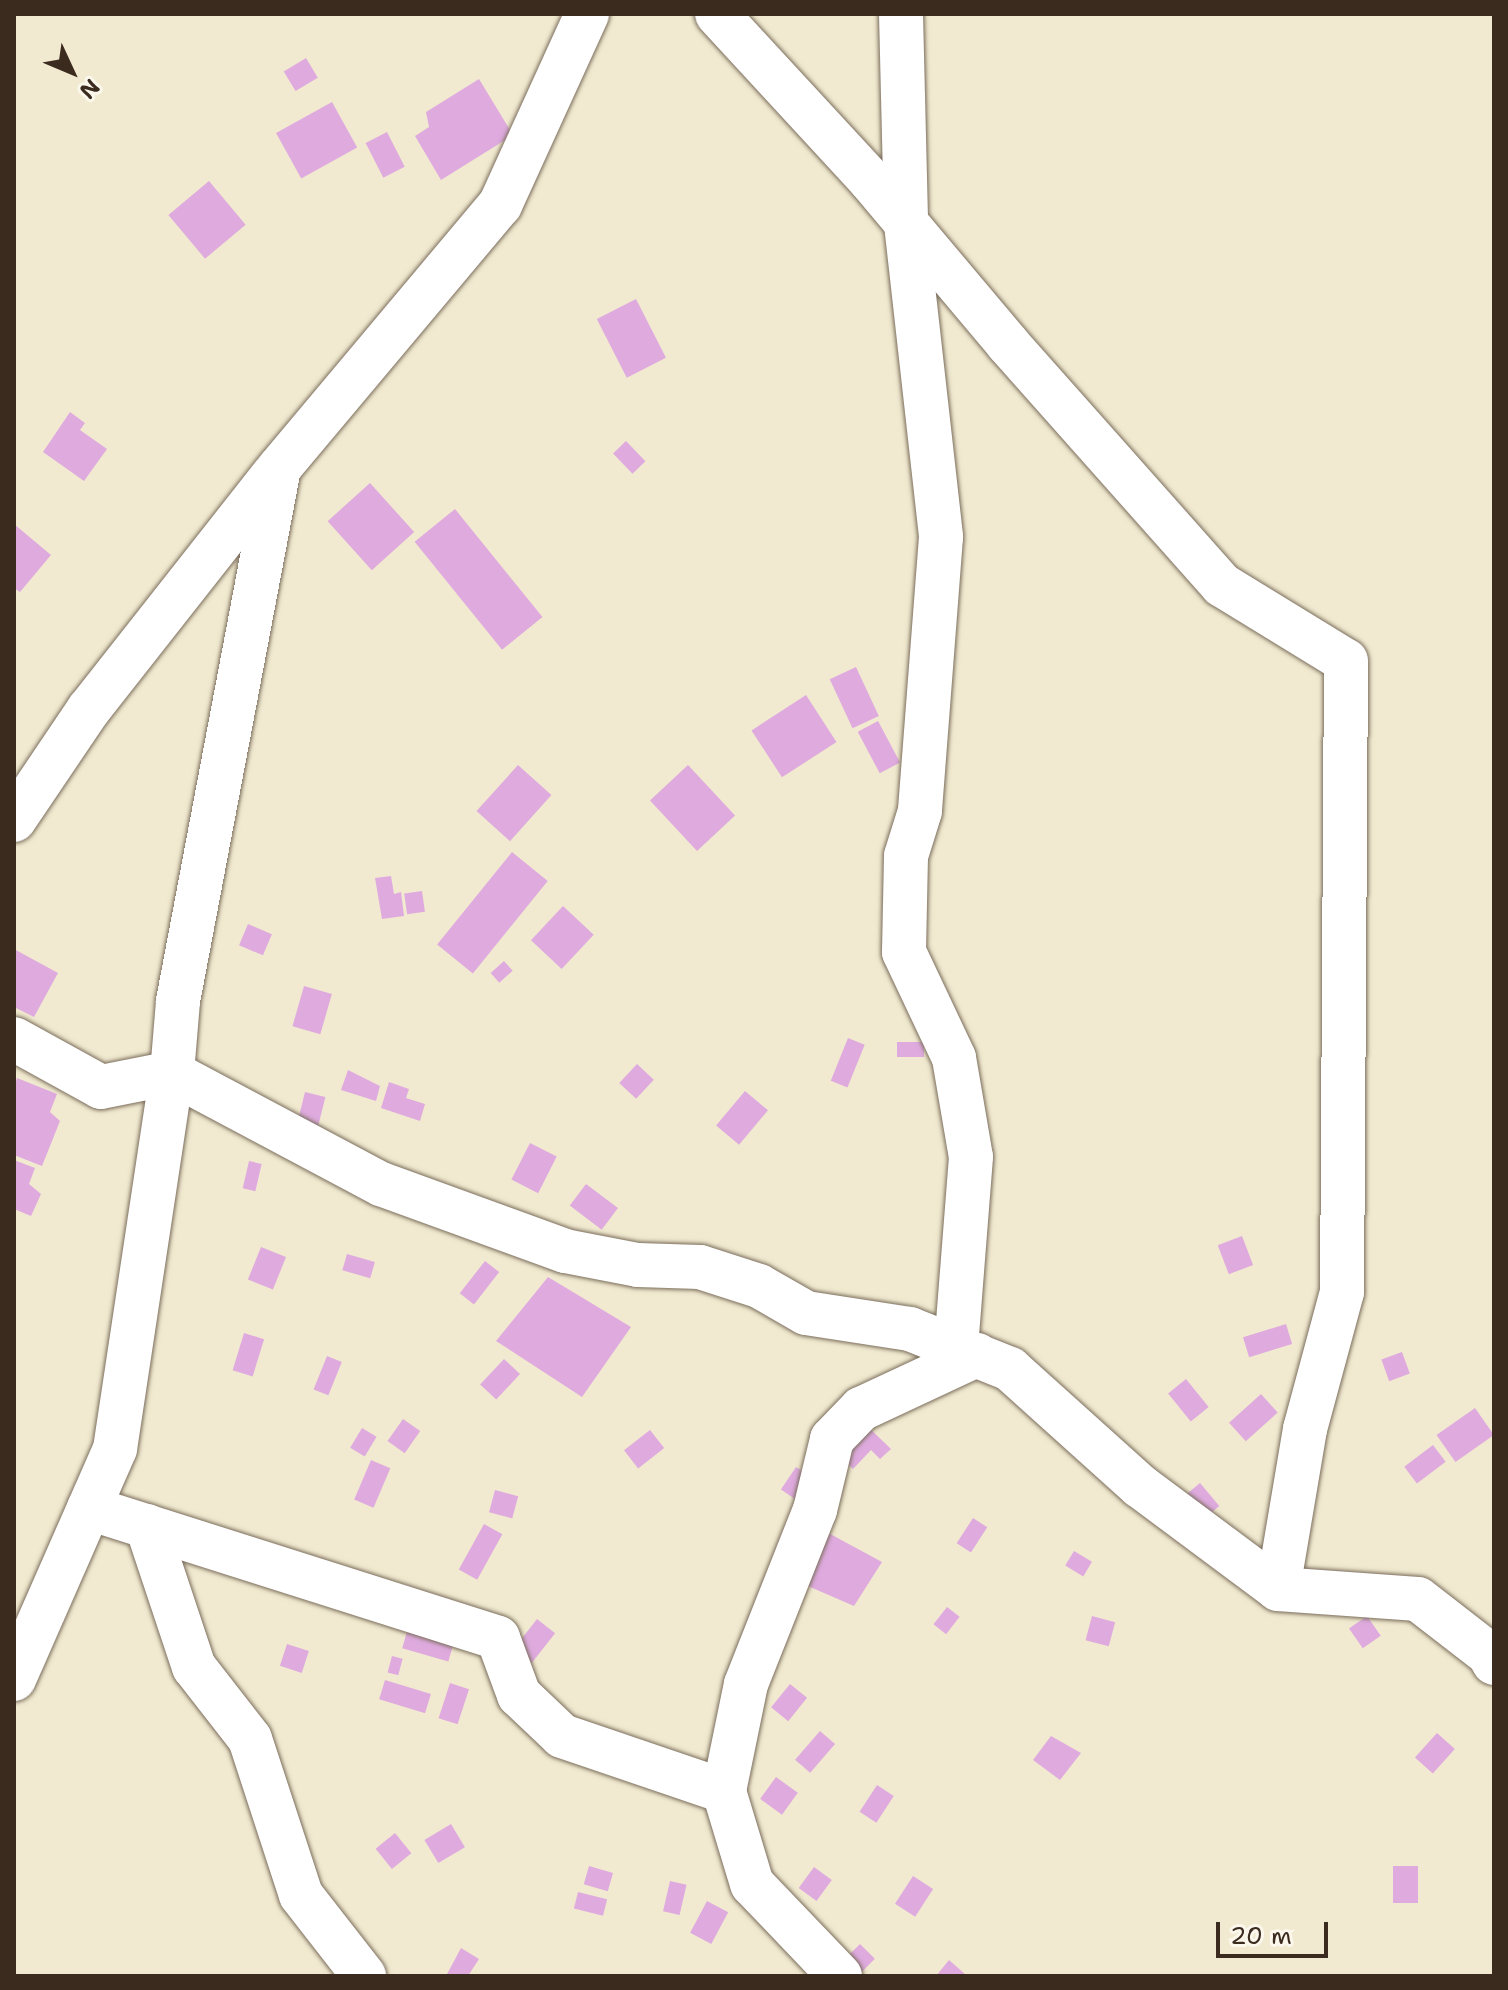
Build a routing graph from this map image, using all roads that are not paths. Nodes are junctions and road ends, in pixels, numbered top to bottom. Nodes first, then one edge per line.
1 (587, 14) edge
2 (717, 14) edge
3 (901, 14) edge
4 (906, 224) junction
5 (279, 468) junction
6 (14, 820) edge
7 (14, 1039) edge
8 (172, 1073) junction
9 (966, 1351) junction
10 (89, 1508) junction
11 (147, 1526) junction
12 (1278, 1589) junction
13 (1494, 1663) edge
14 (14, 1679) edge
15 (724, 1791) junction
16 (364, 1976) edge
17 (840, 1976) edge

1 - 5 street
2 - 4 street
3 - 4 street
4 - 9 street
4 - 12 street
5 - 6 street
5 - 8 street
7 - 8 street
8 - 9 street
8 - 10 street
9 - 12 street
9 - 15 street
10 - 11 street
10 - 14 street
11 - 15 street
11 - 16 street
12 - 13 street
15 - 17 street

